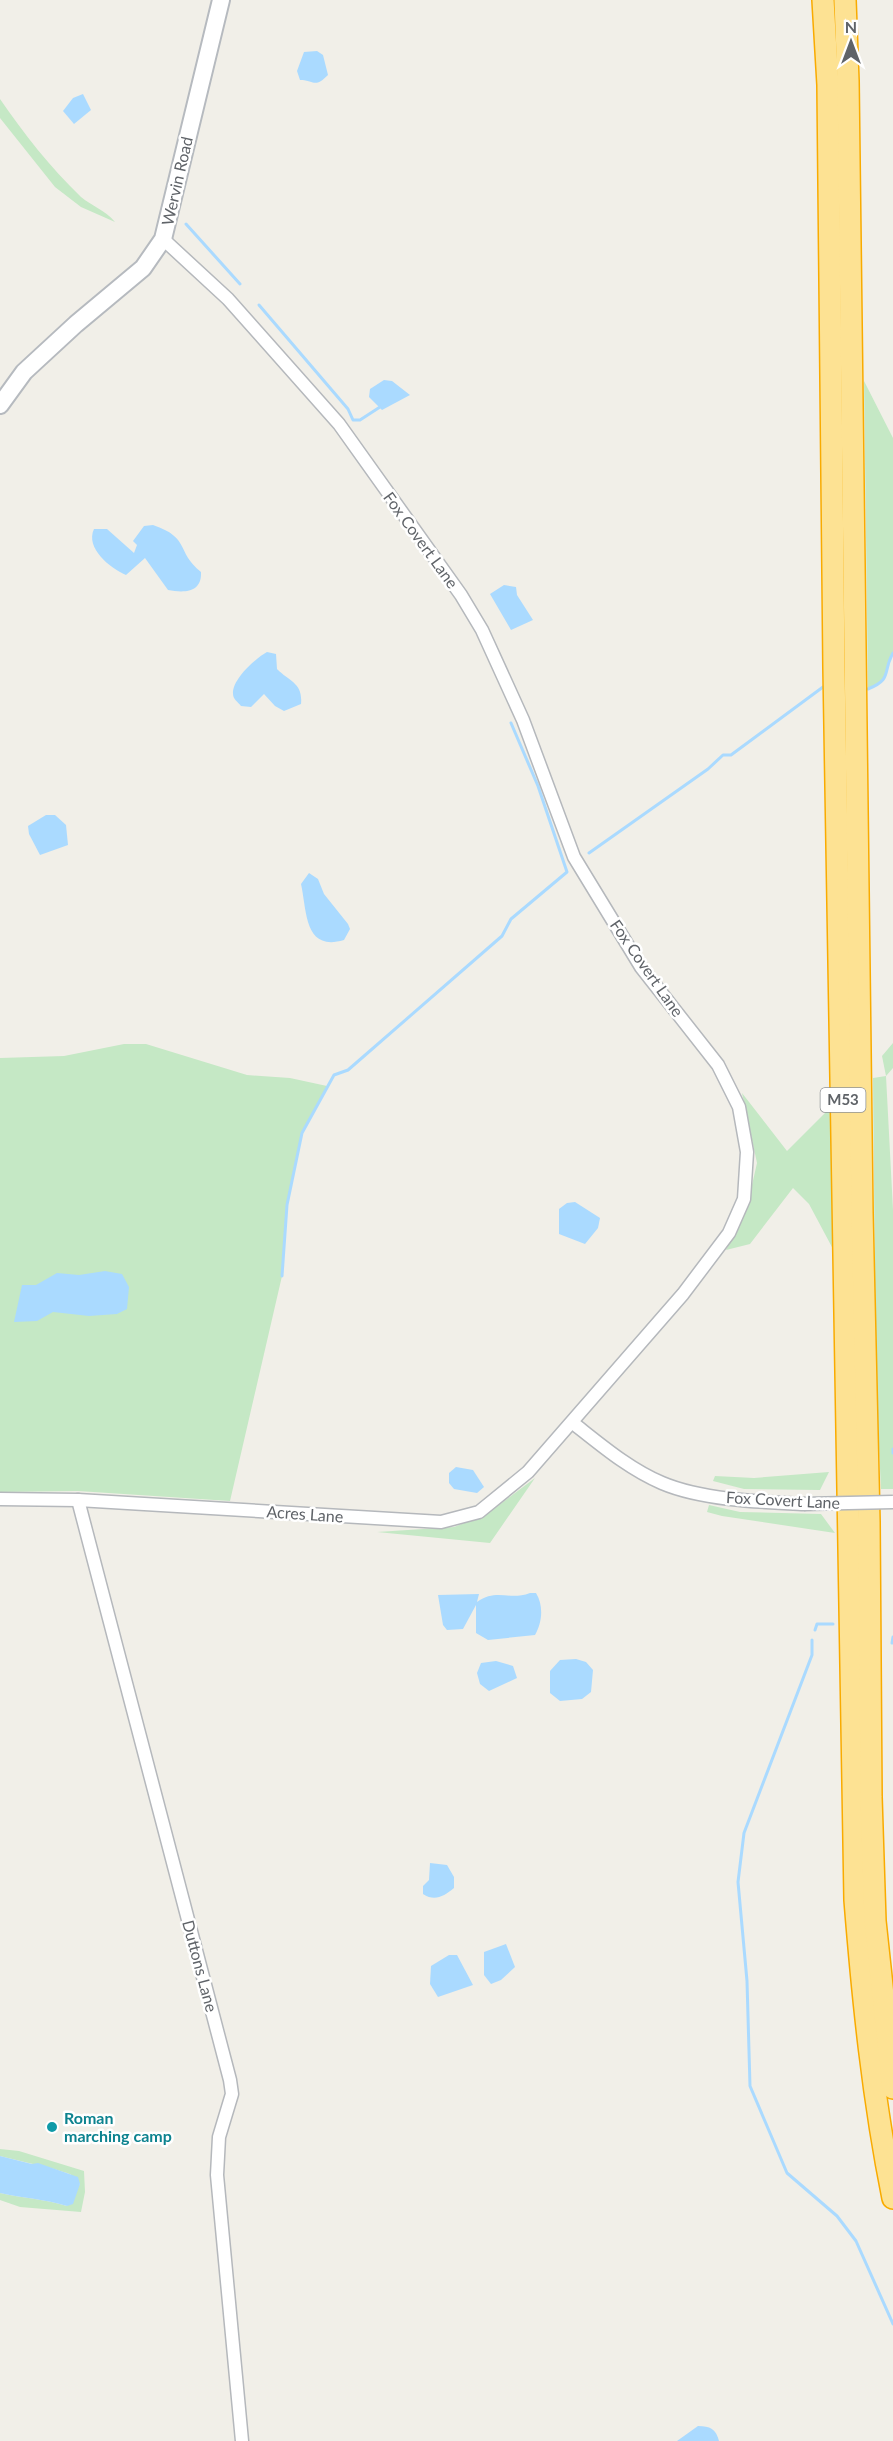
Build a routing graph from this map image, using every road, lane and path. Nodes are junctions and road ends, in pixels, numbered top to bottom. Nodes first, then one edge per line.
1 (221, 0) edge
2 (823, 0) edge
3 (845, 0) edge
4 (163, 239) junction
5 (0, 405) edge
6 (573, 1423) junction
7 (0, 1499) edge
8 (78, 1500) junction
9 (893, 1502) edge
10 (893, 2088) edge
11 (893, 2198) edge
12 (242, 2441) edge

1 - 4 street, Wervin Road
2 - 11 highway, M53
3 - 10 highway, M53
4 - 5 street, Wervin Road
4 - 6 street, Fox Covert Lane
6 - 8 street, Acres Lane
6 - 9 street, Fox Covert Lane, bridge
7 - 8 street, Acres Lane
8 - 12 street, Duttons Lane

